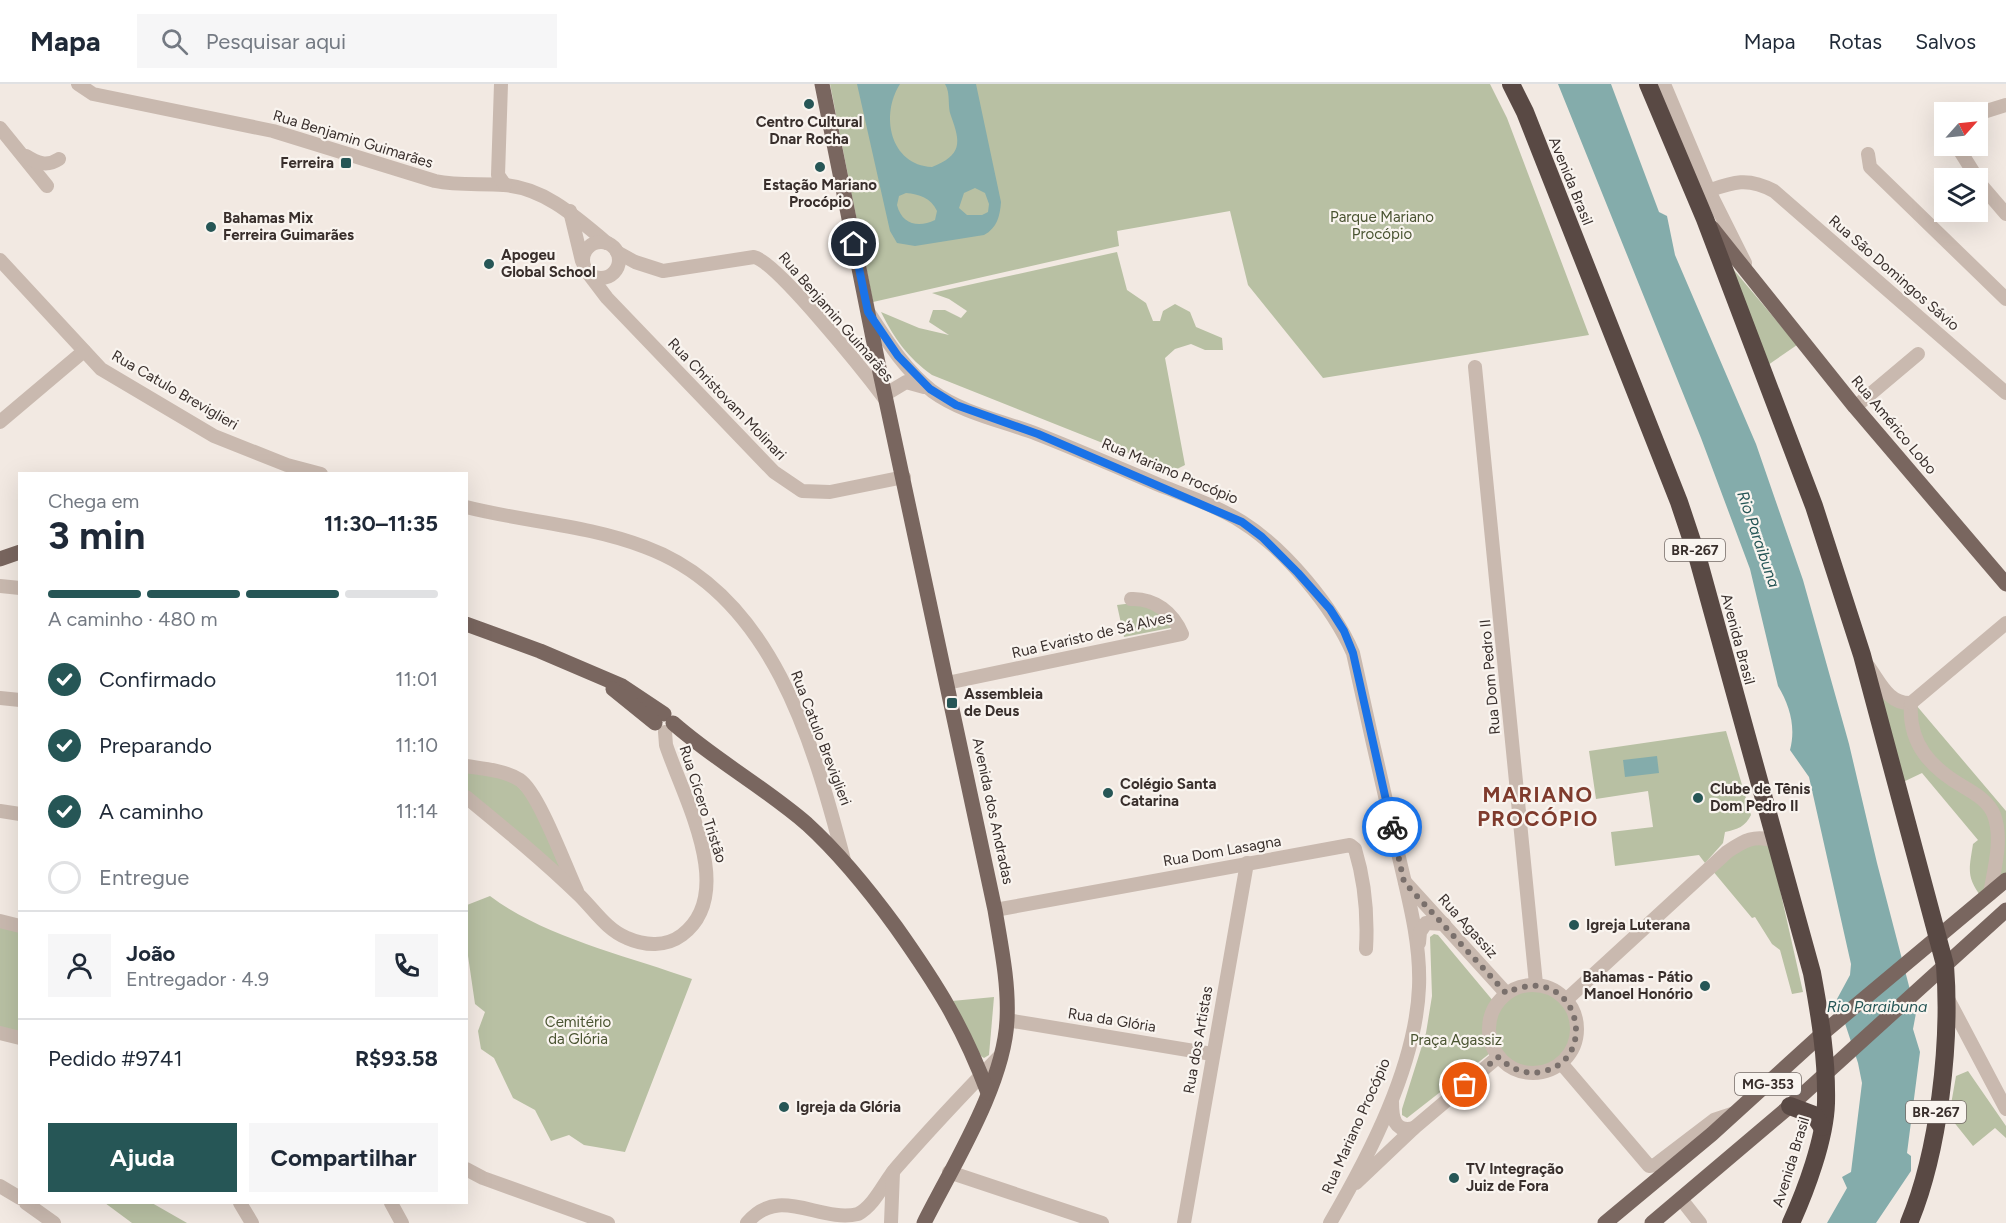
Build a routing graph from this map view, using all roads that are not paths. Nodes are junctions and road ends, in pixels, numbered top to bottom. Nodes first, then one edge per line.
1 (78, 84) edge
2 (501, 84) edge
3 (822, 84) edge
4 (1511, 84) edge
5 (1648, 84) edge
6 (1664, 84) edge
7 (2006, 105) edge
8 (1988, 111) edge
9 (0, 128) edge
10 (1868, 154) dead end
11 (24, 155) junction
12 (1963, 156) edge
13 (59, 159) dead end
14 (501, 180) junction
15 (47, 186) dead end
16 (1702, 193) junction
17 (570, 211) junction
18 (2006, 214) edge
19 (1705, 219) junction
20 (612, 247) junction
21 (0, 260) edge
22 (585, 268) junction
23 (1757, 287) junction
24 (2006, 299) edge
25 (868, 312) junction
26 (84, 351) junction
27 (1918, 354) dead end
28 (878, 363) junction
29 (1475, 367) dead end
30 (865, 373) junction
31 (930, 389) junction
32 (2006, 393) edge
33 (887, 399) junction
34 (1855, 407) junction
35 (0, 422) edge
36 (313, 472) edge
37 (904, 477) junction
38 (468, 507) edge
39 (18, 553) edge
40 (0, 559) edge
41 (2006, 584) edge
42 (0, 586) edge
43 (18, 588) edge
44 (1131, 599) dead end
45 (2006, 623) edge
46 (468, 625) edge
47 (1862, 656) junction
48 (947, 683) junction
49 (0, 699) edge
50 (18, 700) edge
51 (1911, 703) junction
52 (665, 725) junction
53 (468, 766) edge
54 (468, 799) edge
55 (0, 811) edge
56 (18, 814) edge
57 (1776, 842) junction
58 (844, 860) junction
59 (1247, 863) junction
60 (2006, 880) edge
61 (1404, 882) junction
62 (1990, 894) junction
63 (579, 896) junction
64 (995, 910) junction
65 (2004, 913) edge
66 (0, 921) edge
67 (1444, 924) junction
68 (18, 926) edge
69 (1930, 943) junction
70 (1366, 949) dead end
71 (1418, 953) junction
72 (1945, 965) junction
73 (1536, 984) junction
74 (1506, 993) junction
75 (1948, 999) junction
76 (1566, 1000) junction
77 (1007, 1020) junction
78 (0, 1033) edge
79 (1823, 1033) junction
80 (18, 1038) edge
81 (1212, 1054) junction
82 (999, 1057) junction
83 (1498, 1057) junction
84 (1561, 1063) junction
85 (1825, 1072) junction
86 (981, 1075) junction
87 (988, 1093) junction
88 (1392, 1097) junction
89 (1790, 1106) junction
90 (2006, 1109) edge
91 (1736, 1112) junction
92 (1822, 1127) junction
93 (1414, 1128) junction
94 (468, 1170) edge
95 (893, 1172) junction
96 (950, 1172) junction
97 (0, 1186) edge
98 (1352, 1187) junction
99 (18, 1197) edge
100 (1681, 1199) junction
101 (27, 1204) edge
102 (241, 1204) edge
103 (392, 1204) edge
104 (1334, 1221) edge
105 (54, 1223) edge
106 (252, 1223) edge
107 (402, 1223) edge
108 (608, 1223) edge
109 (747, 1223) edge
110 (891, 1223) edge
111 (924, 1223) edge
112 (1102, 1223) edge
113 (1184, 1223) edge
114 (1605, 1223) edge
115 (1652, 1223) edge
116 (1700, 1223) edge
117 (1791, 1223) edge
118 (1909, 1223) edge

1 - 14 street, Rua Benjamin Guimarães
2 - 14 street
3 - 25 main road, Rua Mariano Procópio
4 - 57 highway, Avenida Brasil / BR-267
5 - 16 highway, BR-267
6 - 16 street, Rua Américo Lobo
7 - 8 street
9 - 11 street
10 - 24 street
11 - 13 street
11 - 15 street
12 - 18 street
14 - 17 street, Rua Benjamin Guimarães
16 - 19 highway, BR-267
16 - 23 street, Rua Américo Lobo
16 - 32 street, Rua São Domingos Sávio
17 - 20 street, Rua Benjamin Guimarães
17 - 22 street, Rua Christovam Molinari
19 - 23 main road, Rua Américo Lobo
19 - 47 highway, BR-267
20 - 22 street
20 - 22 street
20 - 30 street, Rua Benjamin Guimarães
21 - 26 street, Rua Catulo Breviglieri
22 - 37 street, Rua Christovam Molinari
23 - 34 main road, Rua Américo Lobo
25 - 28 main road, Rua Mariano Procópio
25 - 31 street, Rua Mariano Procópio
26 - 35 street
26 - 36 street, Rua Catulo Breviglieri
27 - 34 street
28 - 30 street
28 - 33 main road, Rua Mariano Procópio
29 - 73 street, Rua Dom Pedro II
30 - 33 street, Rua Benjamin Guimarães
31 - 33 street
31 - 61 street, Rua Mariano Procópio
33 - 37 main road, Avenida dos Andradas
34 - 41 main road, Rua Américo Lobo
37 - 48 main road, Avenida dos Andradas
38 - 58 street, Rua Catulo Breviglieri
39 - 40 main road
42 - 43 street
44 - 48 street, Rua Evaristo de Sá Alves
45 - 51 street
46 - 52 main road
47 - 51 street
47 - 69 highway, BR-267
48 - 64 main road, Avenida dos Andradas
49 - 50 street
51 - 62 street
52 - 58 main road
52 - 63 street, Rua Cícero Tristão
53 - 63 street
54 - 63 street
55 - 56 street
57 - 76 street
57 - 79 highway, Avenida Brasil / BR-267
58 - 86 main road
59 - 64 street, Rua Dom Lasagna
59 - 70 street, Rua Dom Lasagna
59 - 81 street, Rua dos Artistas
60 - 62 main road
61 - 67 street, Rua Agassiz
61 - 71 street, Rua Mariano Procópio
62 - 69 main road
64 - 77 main road, Avenida dos Andradas
65 - 72 main road
66 - 68 street
67 - 71 street
67 - 74 street, Rua Agassiz
69 - 72 highway, BR-267
69 - 79 main road, MG-353
71 - 88 street, Rua Mariano Procópio
72 - 75 highway, BR-267
72 - 85 main road
73 - 74 street
73 - 76 street
74 - 83 street
75 - 90 street
75 - 118 highway, BR-267
76 - 84 street
77 - 81 street, Rua da Glória
77 - 82 main road, Avenida dos Andradas
78 - 80 street
79 - 85 highway, Avenida Brasil / BR-267
79 - 91 main road, MG-353
81 - 113 street, Rua dos Artistas
82 - 86 street
82 - 87 main road, Avenida dos Andradas
83 - 84 street
83 - 93 street
84 - 91 street
85 - 89 main road
85 - 92 highway, Avenida Brasil / BR-267
86 - 87 main road
86 - 95 street
87 - 96 main road, Avenida dos Andradas
88 - 93 street
88 - 98 street, Rua Mariano Procópio
89 - 92 highway
89 - 100 main road
91 - 114 main road, MG-353
92 - 117 highway, Avenida Brasil / BR-267
93 - 98 street
94 - 108 street
95 - 109 street
95 - 110 street
96 - 111 main road, Avenida dos Andradas
96 - 112 street
97 - 99 street
98 - 104 street, Rua Mariano Procópio
100 - 115 main road
100 - 116 street
101 - 105 street
102 - 106 street
103 - 107 street

